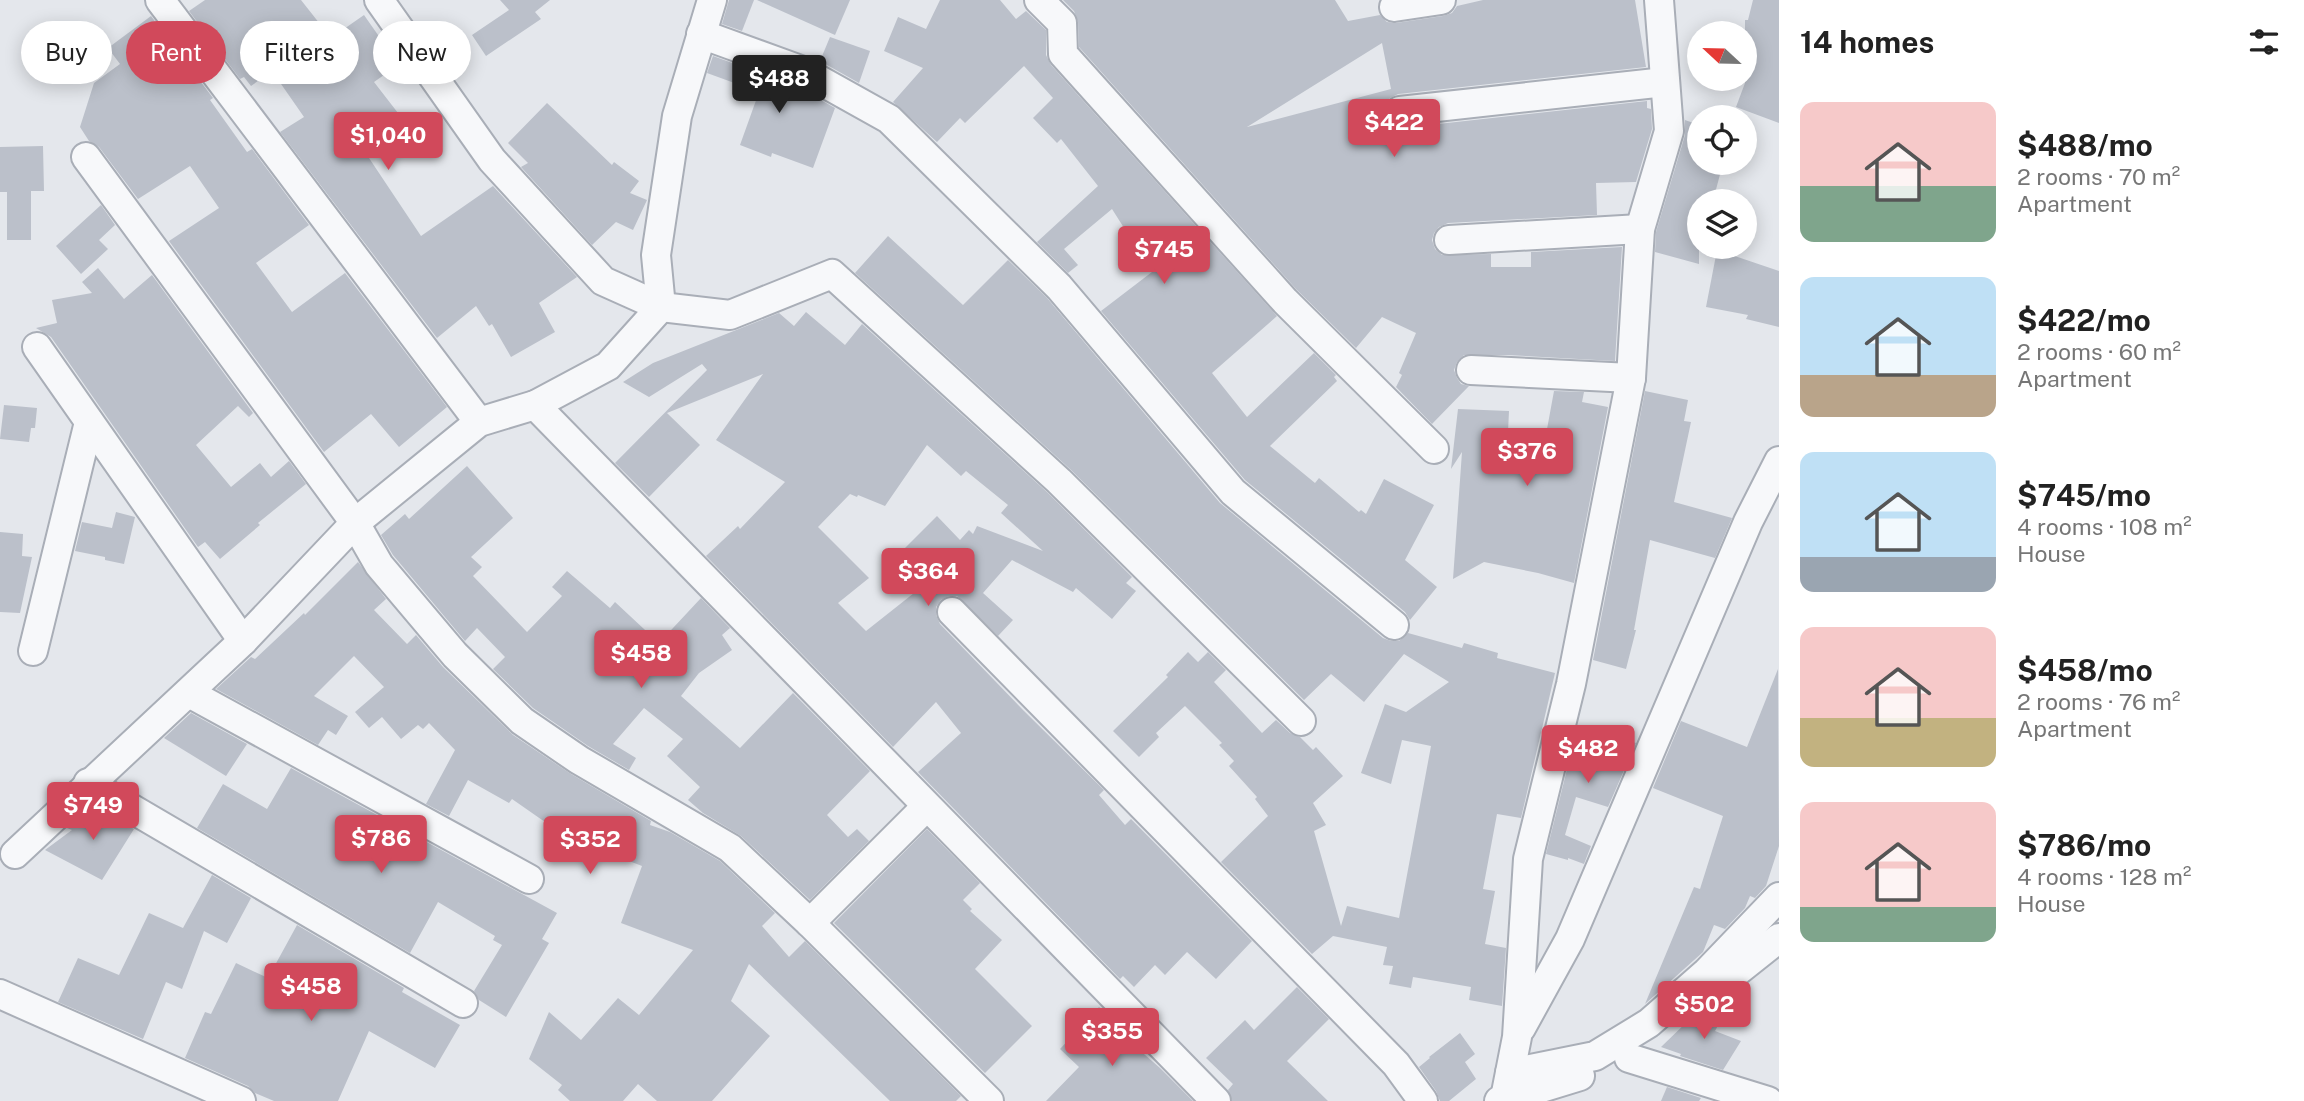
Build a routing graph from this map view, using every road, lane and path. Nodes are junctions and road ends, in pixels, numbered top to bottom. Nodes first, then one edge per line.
1 (160, 0) edge
2 (379, 0) edge
3 (712, 0) edge
4 (1039, 0) edge
5 (1441, 0) edge
6 (1659, 0) edge
7 (1394, 7) dead end
8 (701, 34) junction
9 (1665, 82) junction
10 (1400, 111) dead end
11 (86, 157) dead end
12 (1640, 229) junction
13 (1449, 240) dead end
14 (662, 307) junction
15 (37, 347) dead end
16 (1471, 370) dead end
17 (1631, 378) junction
18 (535, 405) junction
19 (89, 422) junction
20 (479, 422) junction
21 (1434, 449) dead end
22 (1779, 461) edge
23 (355, 523) junction
24 (953, 612) dead end
25 (1394, 625) dead end
26 (243, 641) junction
27 (33, 651) dead end
28 (189, 692) junction
29 (1300, 721) dead end
30 (88, 783) junction
31 (926, 807) junction
32 (15, 854) dead end
33 (529, 879) dead end
34 (1779, 897) edge
35 (810, 923) junction
36 (1779, 938) edge
37 (0, 994) edge
38 (463, 1003) dead end
39 (1517, 1037) junction
40 (1629, 1058) junction
41 (1505, 1091) edge
42 (242, 1101) edge
43 (989, 1101) edge
44 (1216, 1101) edge
45 (1423, 1101) edge
46 (1768, 1101) edge

1 - 20 street
2 - 14 street
3 - 8 street
4 - 21 street
5 - 7 street
6 - 9 street
8 - 14 street
8 - 25 street
9 - 10 street
9 - 12 street
11 - 23 street
12 - 13 street
12 - 17 street
14 - 18 street
14 - 29 street
15 - 19 street
16 - 17 street
17 - 39 street
18 - 20 street
18 - 31 street
19 - 26 street
19 - 27 street
20 - 23 street
22 - 39 street
23 - 26 street
23 - 35 street
24 - 45 street
26 - 28 street
28 - 30 street
28 - 33 street
30 - 32 street
30 - 38 street
31 - 35 street
31 - 44 street
34 - 41 street
35 - 43 street
36 - 40 street
37 - 42 street
39 - 41 street
40 - 41 street
40 - 46 street

